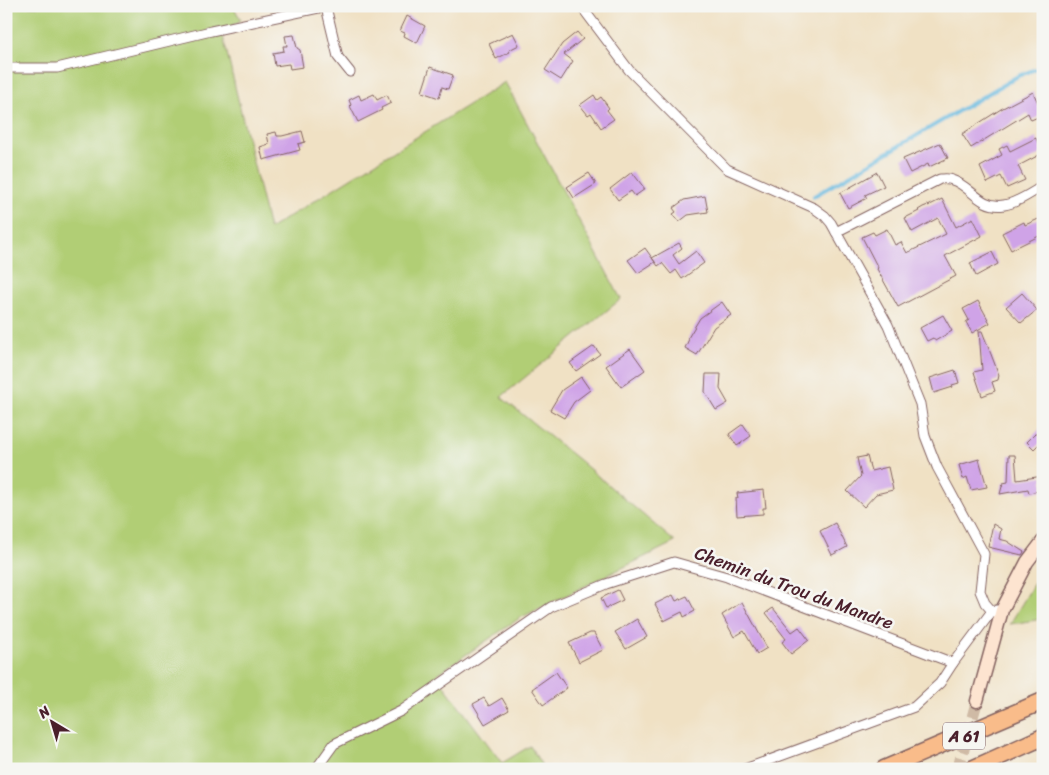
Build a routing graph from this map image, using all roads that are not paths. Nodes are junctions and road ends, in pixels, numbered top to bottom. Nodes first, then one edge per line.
1 (327, 6) edge
2 (582, 6) edge
3 (6, 68) edge
4 (350, 72) dead end
5 (1043, 186) edge
6 (836, 232) junction
7 (1043, 541) edge
8 (997, 610) junction
9 (953, 663) junction
10 (977, 701) tunnel mouth
11 (1043, 701) edge
12 (1043, 737) edge
13 (316, 769) edge
14 (745, 769) edge
15 (884, 769) edge
16 (972, 769) edge

1 - 3 street
1 - 4 street
2 - 6 street
5 - 6 street
6 - 8 street
7 - 8 main road
8 - 9 street
8 - 10 main road
9 - 13 street, Chemin du Trou du Mandre
9 - 14 street
11 - 15 highway, A 61
12 - 16 highway, A 61

